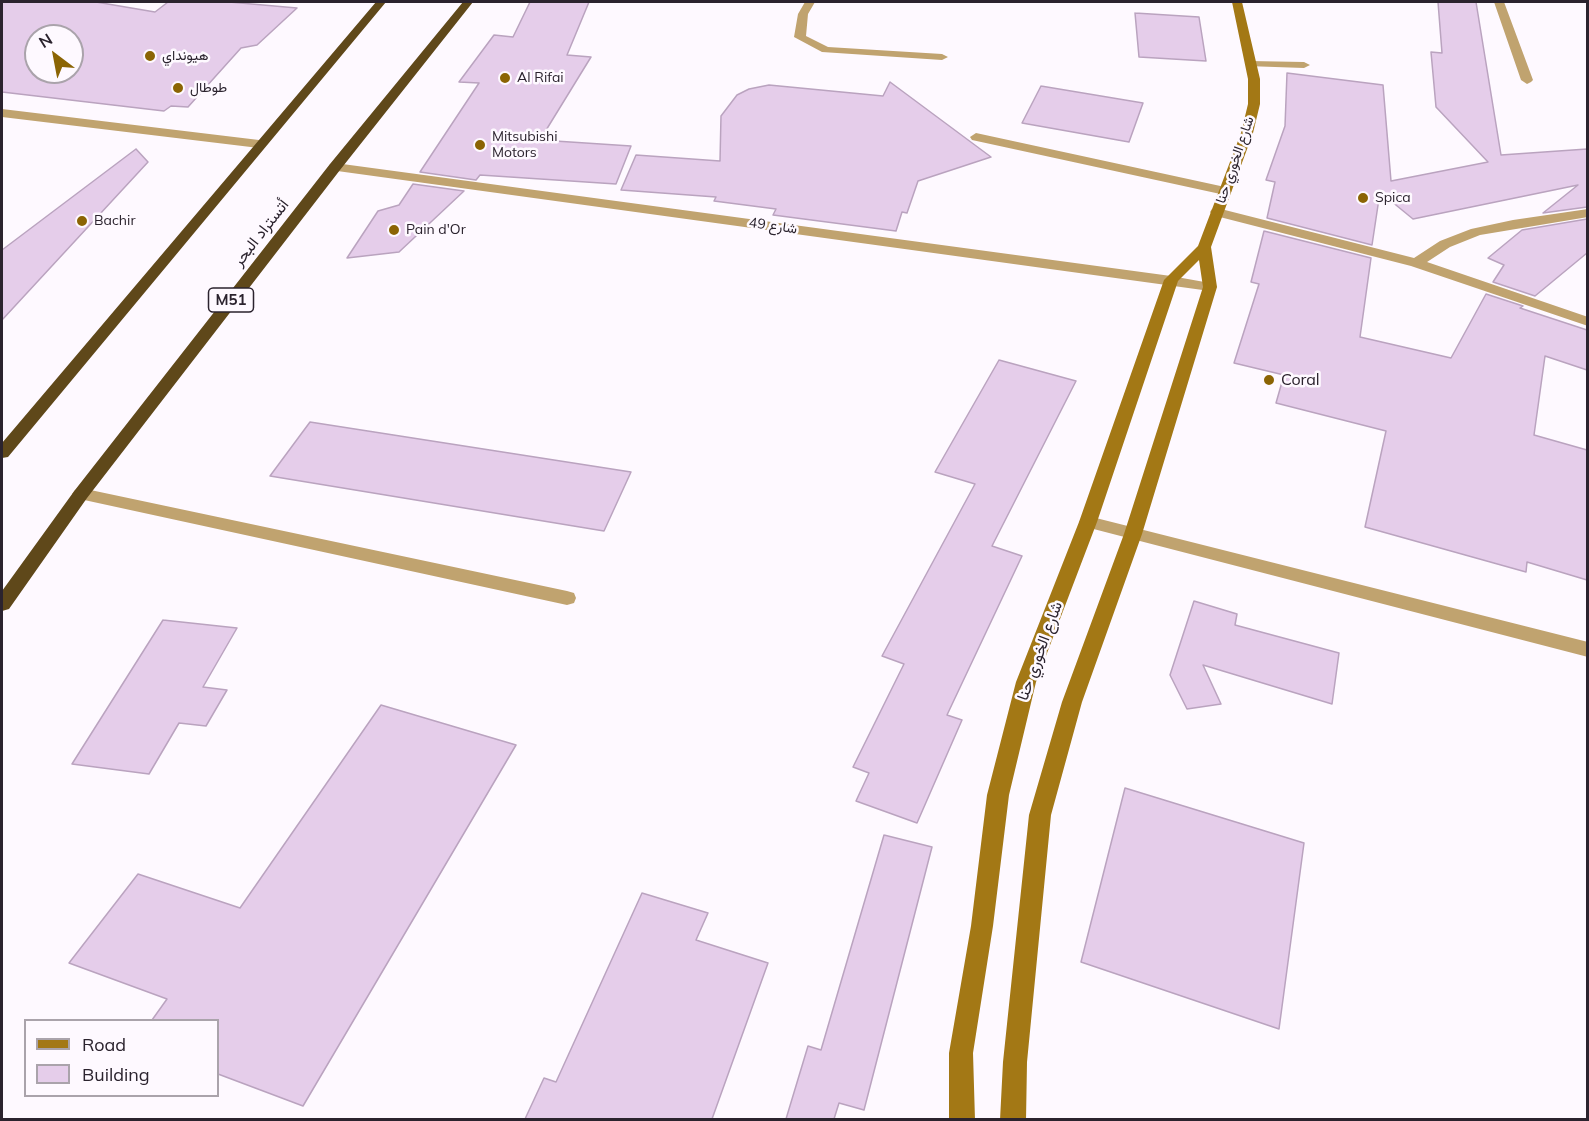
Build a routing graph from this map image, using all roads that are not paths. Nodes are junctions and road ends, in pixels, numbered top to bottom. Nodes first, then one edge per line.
1 (381, 2) edge
2 (468, 2) edge
3 (810, 2) edge
4 (1237, 2) edge
5 (1499, 2) edge
6 (942, 57) dead end
7 (1250, 64) junction
8 (1304, 65) dead end
9 (1527, 80) dead end
10 (2, 113) edge
11 (976, 137) dead end
12 (259, 144) junction
13 (335, 167) junction
14 (1225, 191) junction
15 (1217, 212) junction
16 (1587, 213) edge
17 (1204, 246) junction
18 (1416, 263) junction
19 (1171, 280) junction
20 (1210, 287) junction
21 (1587, 322) edge
22 (2, 453) edge
23 (81, 494) junction
24 (1088, 522) junction
25 (1133, 534) junction
26 (567, 598) dead end
27 (2, 604) edge
28 (1587, 650) edge
29 (962, 1119) edge
30 (1013, 1119) edge

1 - 12 highway
2 - 13 highway, أتستراد البحر / M51
3 - 6 street
4 - 7 street, شارع الخوري حنا
5 - 9 street
7 - 8 street
7 - 14 street, شارع الخوري حنا
10 - 12 street
11 - 14 street
12 - 22 highway
13 - 19 street, شارع 49
13 - 23 highway, أتستراد البحر / M51
14 - 15 street, شارع الخوري حنا
15 - 17 street, شارع الخوري حنا
15 - 18 street
16 - 18 street
17 - 19 street, شارع الخوري حنا
17 - 20 street, شارع الخوري حنا
18 - 21 street
19 - 20 street, شارع 49
19 - 24 street, شارع الخوري حنا
20 - 25 street, شارع الخوري حنا
23 - 26 street
23 - 27 highway, أتستراد البحر / M51
24 - 25 street
24 - 29 street, شارع الخوري حنا
25 - 28 street
25 - 30 street, شارع الخوري حنا

